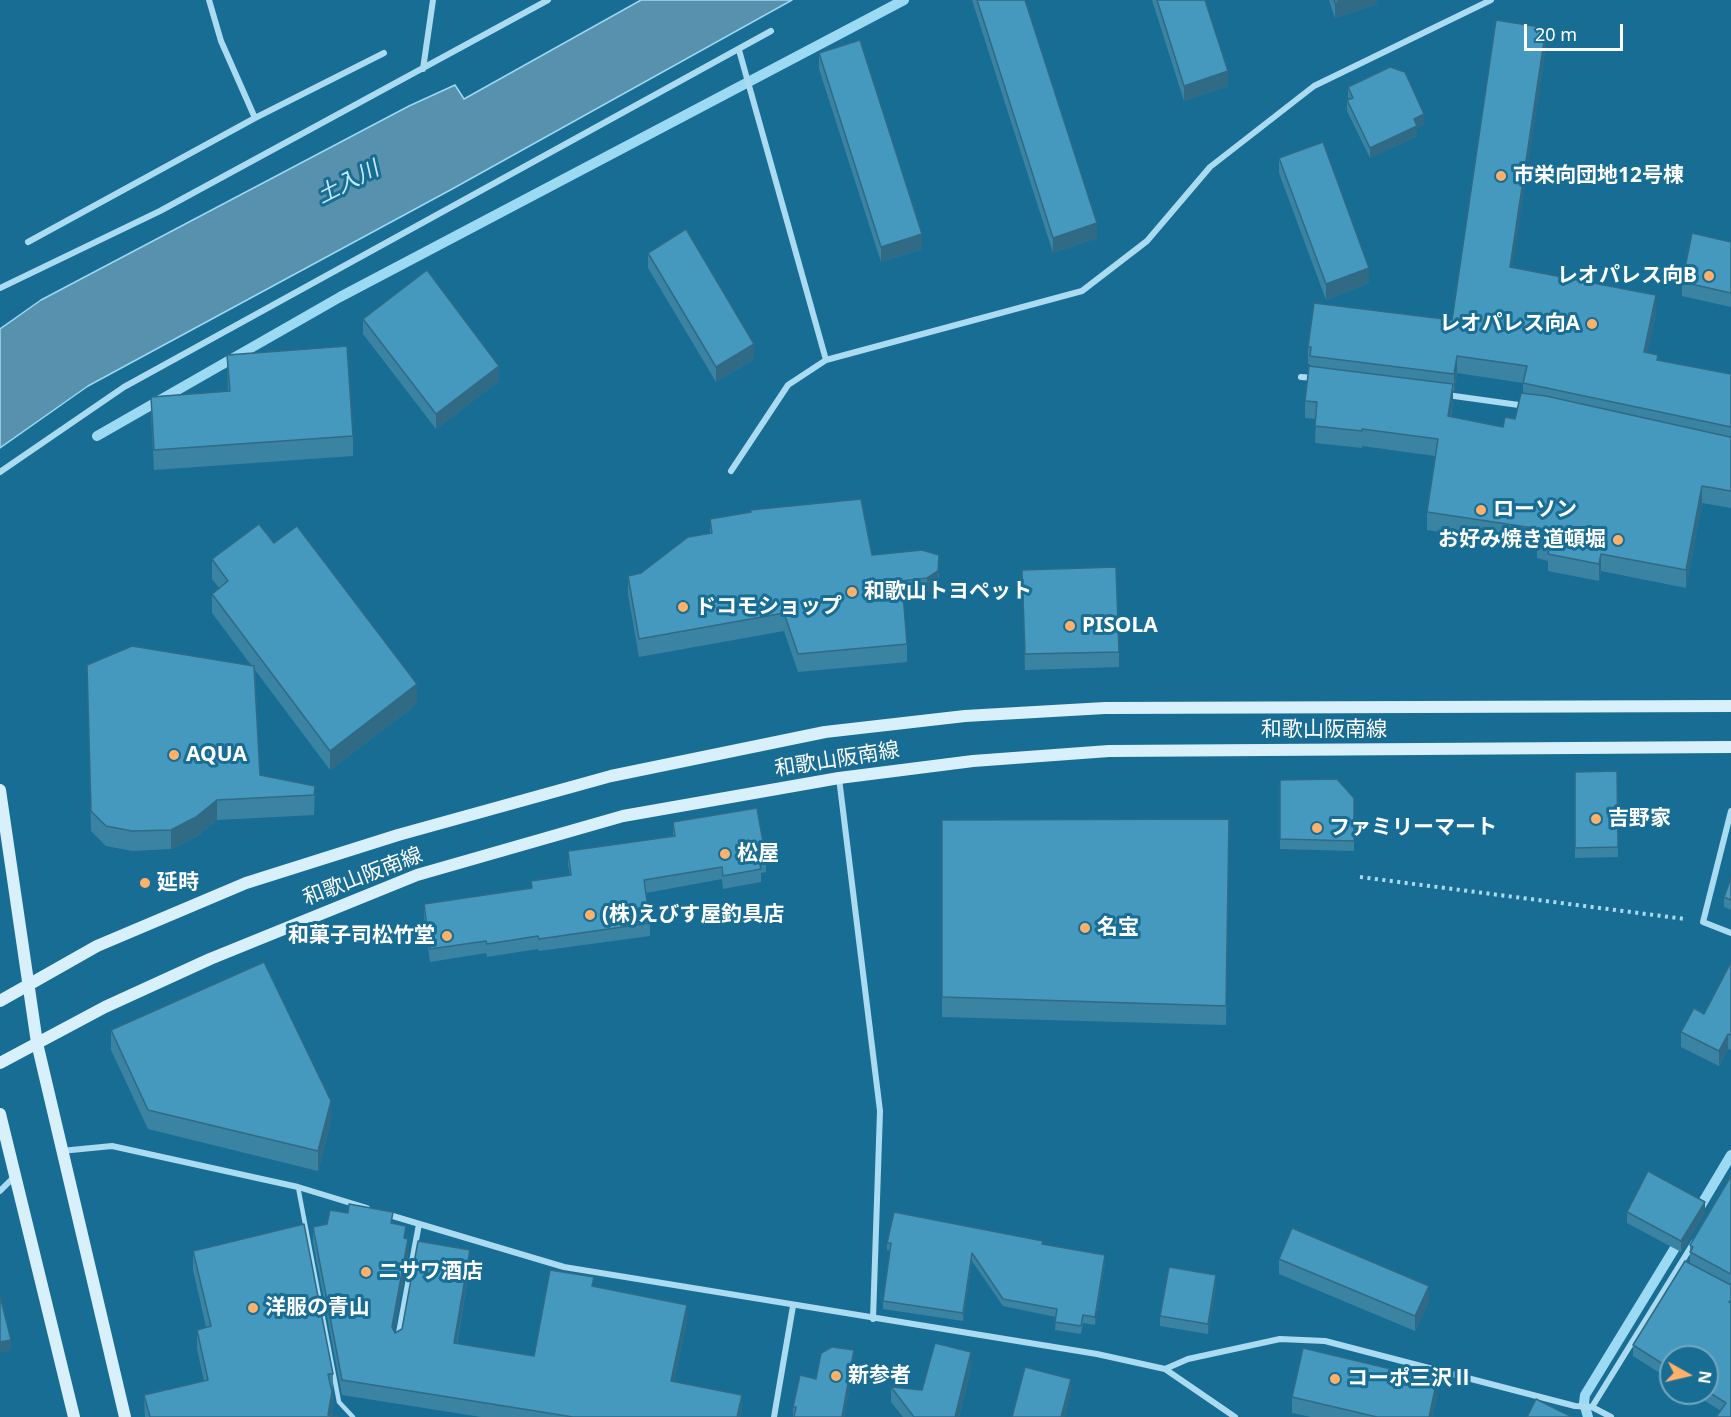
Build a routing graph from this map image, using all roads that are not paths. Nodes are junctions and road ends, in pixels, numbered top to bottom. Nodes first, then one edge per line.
1 (209, 0) edge
2 (433, 0) edge
3 (548, 0) edge
4 (1491, 0) edge
5 (771, 31) dead end
6 (739, 50) junction
7 (384, 53) dead end
8 (423, 69) junction
9 (255, 118) junction
10 (28, 242) dead end
11 (0, 288) edge
12 (826, 360) junction
13 (1301, 376) dead end
14 (1324, 380) edge
15 (1442, 395) edge
16 (1536, 407) edge
17 (731, 471) dead end
18 (0, 472) edge
19 (1731, 706) edge
20 (1731, 747) edge
21 (839, 778) junction
22 (0, 790) edge
23 (1731, 811) edge
24 (1731, 933) edge
25 (27, 986) junction
26 (0, 1001) edge
27 (37, 1043) junction
28 (0, 1063) edge
29 (0, 1114) edge
30 (61, 1151) junction
31 (15, 1175) junction
32 (298, 1187) junction
33 (0, 1191) edge
34 (419, 1224) junction
35 (1697, 1236) edge
36 (1680, 1264) junction
37 (1690, 1269) edge
38 (793, 1306) junction
39 (873, 1319) junction
40 (397, 1343) edge
41 (1165, 1368) junction
42 (1592, 1407) junction
43 (74, 1417) edge
44 (125, 1417) edge
45 (353, 1417) edge
46 (774, 1417) edge
47 (1235, 1417) edge
48 (1611, 1417) edge

1 - 9 street
2 - 8 street
3 - 8 street
4 - 12 street
5 - 6 street
6 - 12 street
6 - 18 street
7 - 9 street
8 - 11 street
9 - 10 street
12 - 17 street
13 - 14 street
15 - 16 street
19 - 25 main road, 和歌山阪南線
20 - 21 main road, 和歌山阪南線
21 - 27 main road, 和歌山阪南線
21 - 39 street
22 - 25 main road
23 - 24 street
25 - 26 main road, 和歌山阪南線
25 - 27 main road
27 - 28 main road, 和歌山阪南線
27 - 30 main road
29 - 31 main road
30 - 32 street
30 - 44 main road
31 - 33 street
31 - 43 main road
32 - 34 street
32 - 45 lane
34 - 38 street
34 - 40 street
35 - 36 street
36 - 37 street
36 - 42 street
38 - 39 street
38 - 46 street
39 - 41 street
41 - 42 street
41 - 47 street
42 - 48 street

